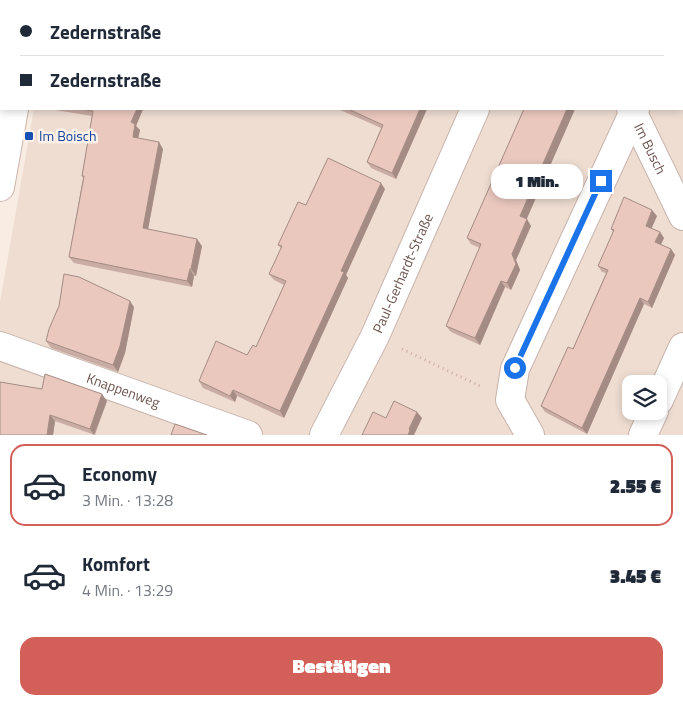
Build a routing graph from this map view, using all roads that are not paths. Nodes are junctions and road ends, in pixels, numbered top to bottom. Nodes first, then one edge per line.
1 (14, 110) edge
2 (474, 110) edge
3 (633, 110) edge
4 (0, 187) edge
5 (683, 216) edge
6 (0, 346) edge
7 (683, 347) edge
8 (667, 382) edge
9 (650, 420) edge
10 (248, 435) edge
11 (324, 435) edge
12 (530, 435) edge
13 (643, 435) edge

1 - 4 street
2 - 11 street, Paul-Gerhardt-Straße
3 - 5 street, Im Busch
3 - 12 street
6 - 10 street, Knappenweg
7 - 8 street
9 - 13 street

